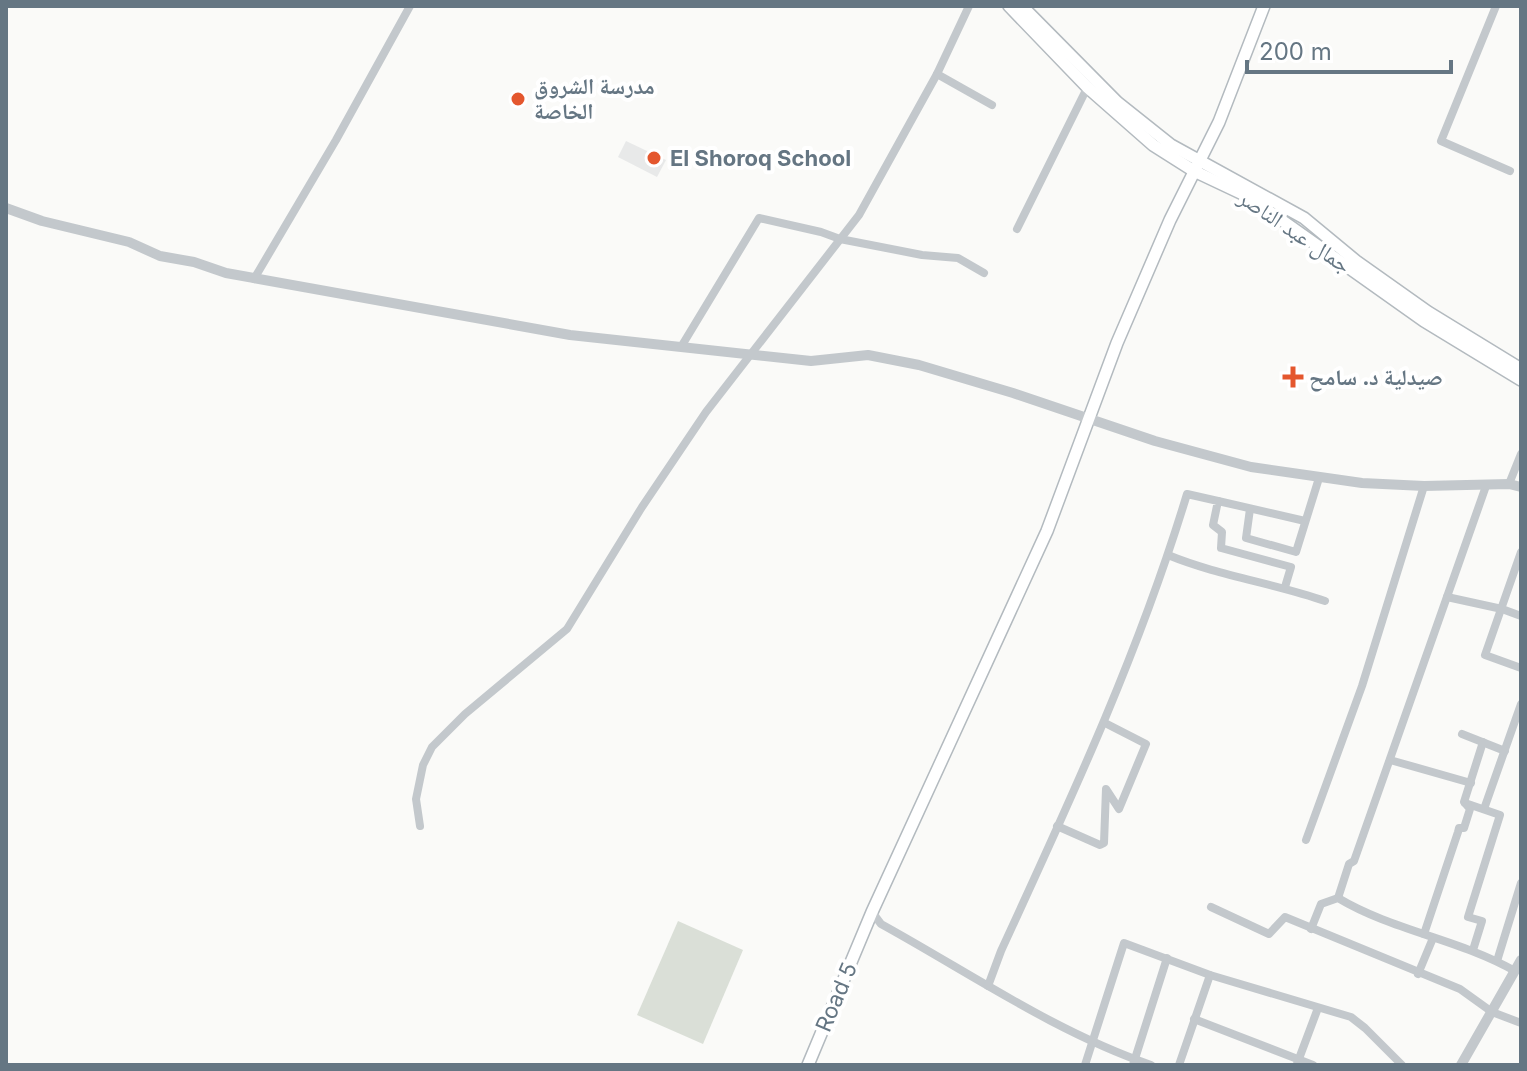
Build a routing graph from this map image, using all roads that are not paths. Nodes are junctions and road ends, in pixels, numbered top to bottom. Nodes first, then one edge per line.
1 (410, 6) edge
2 (969, 6) edge
3 (1009, 6) edge
4 (1022, 6) edge
5 (1264, 6) edge
6 (1496, 6) edge
7 (937, 74) junction
8 (1090, 81) junction
9 (992, 105) dead end
10 (1196, 166) junction
11 (1510, 171) dead end
12 (6, 208) edge
13 (1017, 229) dead end
14 (840, 239) junction
15 (984, 273) dead end
16 (254, 279) junction
17 (681, 347) junction
18 (750, 355) junction
19 (1521, 369) edge
20 (1521, 380) edge
21 (1088, 418) junction
22 (1521, 454) edge
23 (1319, 478) junction
24 (1509, 484) junction
25 (1424, 486) junction
26 (1486, 486) junction
27 (1521, 487) edge
28 (1218, 501) junction
29 (1250, 509) junction
30 (1305, 521) junction
31 (1521, 552) edge
32 (1168, 555) junction
33 (1285, 587) junction
34 (1447, 597) junction
35 (1325, 601) dead end
36 (1502, 609) junction
37 (1521, 616) edge
38 (1521, 668) edge
39 (1521, 704) edge
40 (1105, 723) junction
41 (1462, 734) dead end
42 (1483, 742) junction
43 (1505, 751) junction
44 (1390, 760) junction
45 (1471, 783) junction
46 (1464, 802) junction
47 (1484, 809) junction
48 (420, 826) dead end
49 (1057, 826) junction
50 (1306, 840) dead end
51 (1521, 883) edge
52 (1338, 898) junction
53 (1211, 907) dead end
54 (872, 912) junction
55 (1311, 929) junction
56 (1424, 934) junction
57 (1433, 938) junction
58 (1473, 950) junction
59 (1167, 958) junction
60 (1521, 960) edge
61 (1497, 961) junction
62 (1515, 971) junction
63 (1418, 974) junction
64 (1210, 975) junction
65 (988, 986) junction
66 (1318, 1008) junction
67 (1492, 1012) junction
68 (1194, 1019) junction
69 (1521, 1023) edge
70 (1094, 1043) junction
71 (1134, 1062) edge
72 (1298, 1062) edge
73 (808, 1065) edge
74 (1085, 1065) edge
75 (1151, 1065) edge
76 (1179, 1065) edge
77 (1313, 1065) edge
78 (1402, 1065) edge
79 (1461, 1065) edge

1 - 16 street
2 - 7 street
3 - 8 main road, جمال عبد الناصر
4 - 8 main road, جمال عبد الناصر
5 - 10 main road, Road 5
6 - 11 street
7 - 9 street
7 - 14 street
8 - 10 main road, جمال عبد الناصر
8 - 13 street
10 - 19 main road, جمال عبد الناصر
10 - 20 main road, جمال عبد الناصر
10 - 21 main road, Road 5
12 - 16 street
14 - 15 street
14 - 17 street
14 - 18 street
16 - 17 street
17 - 18 street
18 - 21 street
18 - 48 street
21 - 23 street
21 - 54 main road, Road 5
22 - 24 street
23 - 25 street
23 - 30 street
24 - 26 street
24 - 27 street
25 - 26 street
25 - 50 street
26 - 34 street
28 - 29 street
28 - 32 street
28 - 33 street
29 - 30 street
29 - 30 street
31 - 36 street
32 - 33 street
32 - 40 street
33 - 35 street
34 - 36 street
34 - 44 street
36 - 37 street
36 - 38 street
39 - 43 street
40 - 49 street
40 - 49 street
41 - 42 street
42 - 43 street
42 - 45 street
43 - 47 street
44 - 45 street
44 - 52 street
45 - 46 street
46 - 47 street
46 - 56 street
47 - 58 street
49 - 65 street
51 - 61 street
52 - 55 street
52 - 56 street
53 - 55 street
54 - 65 street
54 - 73 main road, Road 5
55 - 63 street
56 - 57 street
57 - 58 street
57 - 63 street
58 - 61 street
59 - 64 street
59 - 70 street
59 - 71 street
60 - 62 street
61 - 62 street
62 - 67 street
63 - 67 street
64 - 66 street
64 - 68 street
65 - 70 street
66 - 72 street
66 - 78 street
67 - 69 street
67 - 79 street
68 - 72 street
68 - 76 street
70 - 71 street
70 - 74 street
71 - 75 street
72 - 77 street

